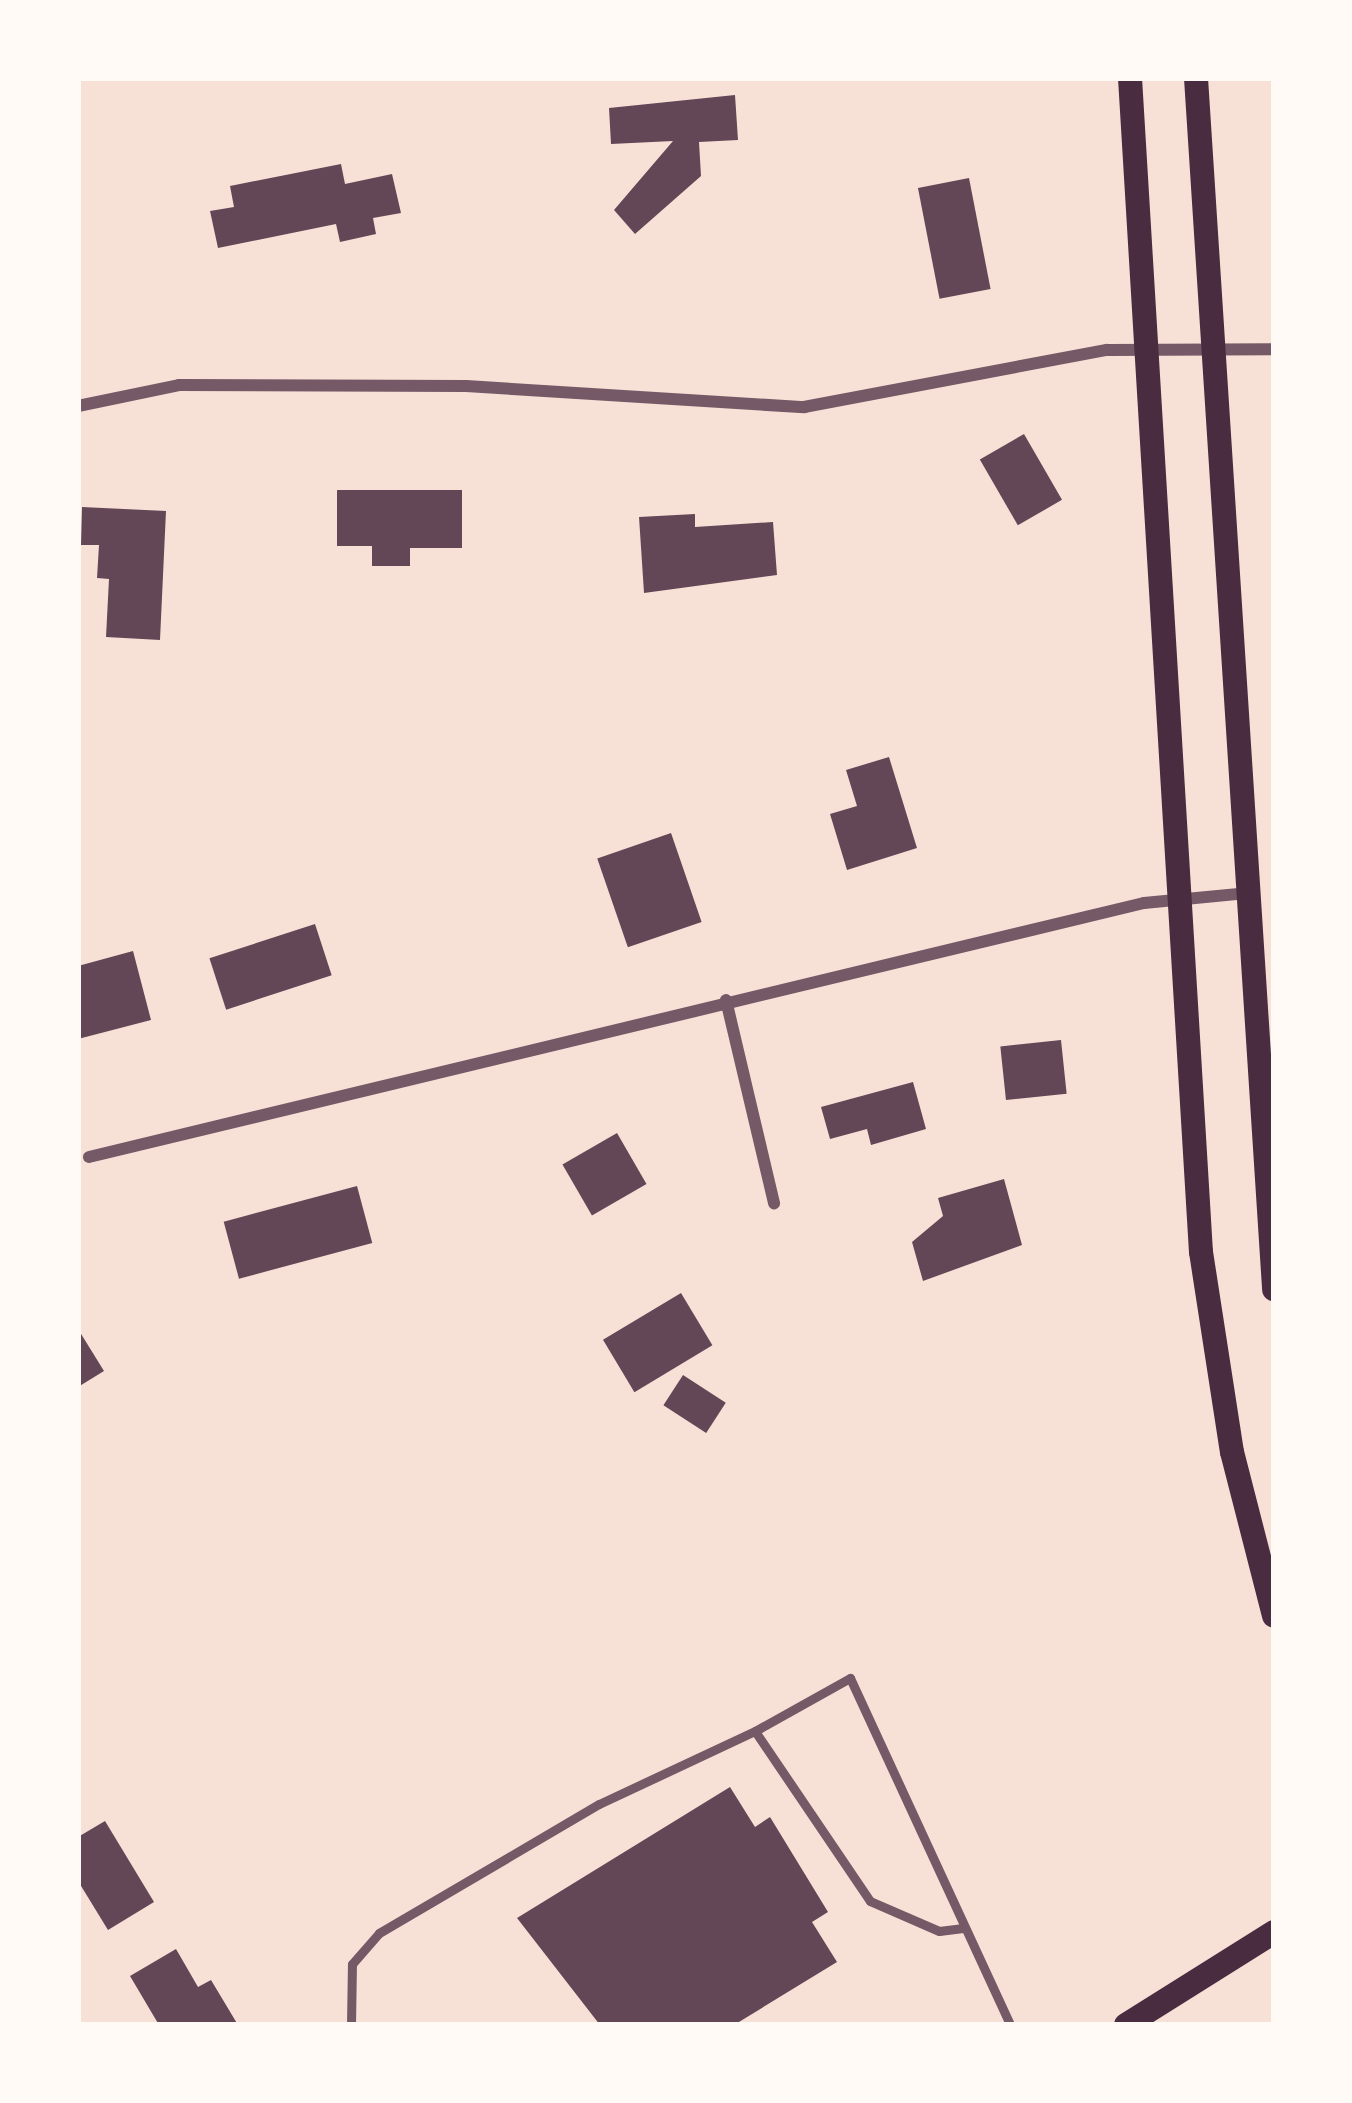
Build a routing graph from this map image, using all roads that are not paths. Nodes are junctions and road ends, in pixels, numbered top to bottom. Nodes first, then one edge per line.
1 (1130, 78) edge
2 (1196, 78) edge
3 (1210, 345) junction
4 (1149, 349) junction
5 (1274, 349) edge
6 (78, 406) edge
7 (1247, 893) junction
8 (1174, 896) junction
9 (726, 1000) junction
10 (88, 1157) dead end
11 (774, 1203) dead end
12 (1274, 1289) edge
13 (1274, 1616) edge
14 (755, 1731) junction
15 (963, 1928) junction
16 (1274, 1932) edge
17 (351, 2025) edge
18 (1010, 2025) edge
19 (1126, 2025) edge

1 - 4 main road
2 - 3 main road
3 - 4 street
3 - 5 street
3 - 7 main road
4 - 6 street
4 - 8 main road
7 - 8 street
7 - 12 main road
8 - 9 street
8 - 13 main road
9 - 10 street
9 - 11 street
14 - 15 lane
14 - 15 lane
14 - 17 lane
15 - 18 lane
16 - 19 main road

